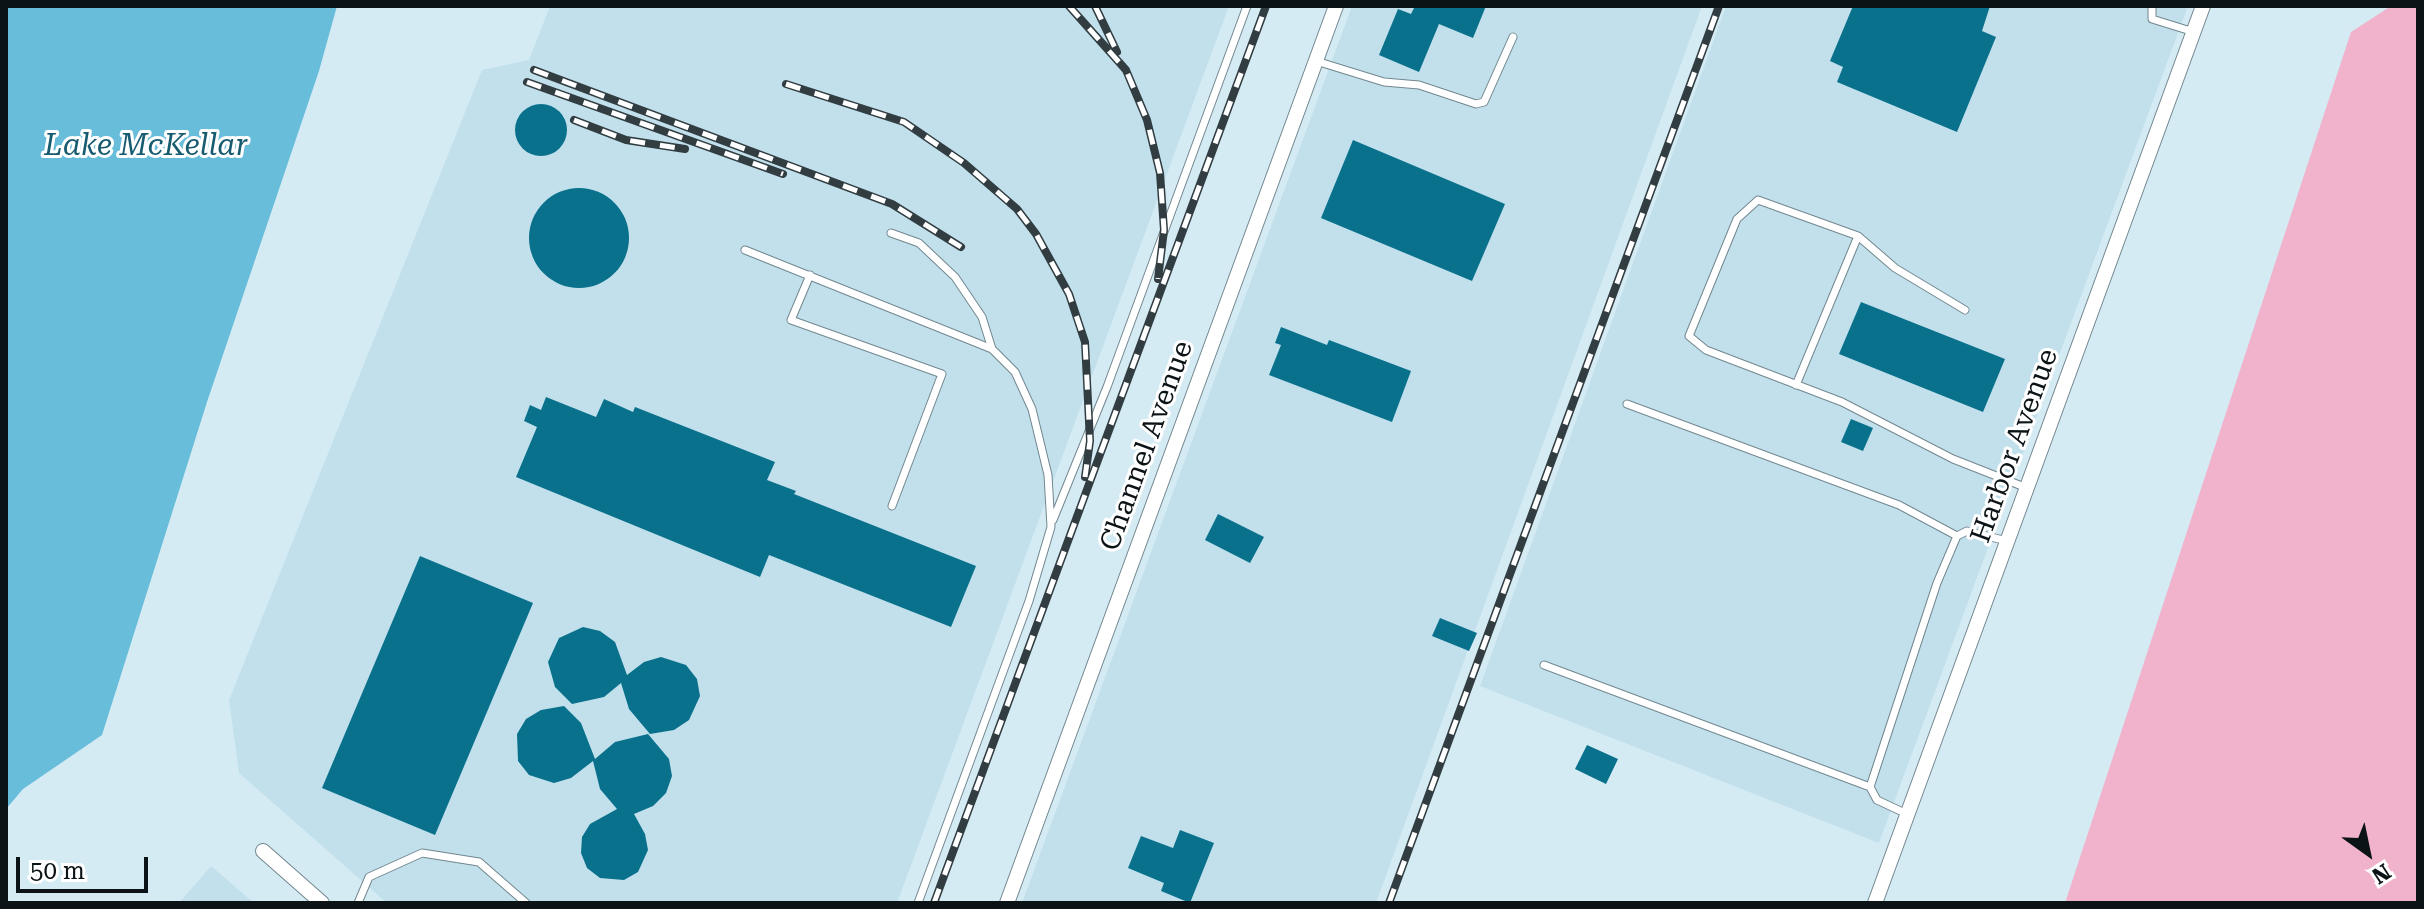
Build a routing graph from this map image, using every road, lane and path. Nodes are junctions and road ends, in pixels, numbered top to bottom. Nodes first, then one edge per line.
1 (1247, 6) edge
2 (1336, 6) edge
3 (2152, 6) edge
4 (2203, 6) edge
5 (2194, 32) junction
6 (1513, 37) dead end
7 (1316, 61) junction
8 (891, 233) dead end
9 (1858, 236) junction
10 (745, 250) dead end
11 (810, 275) junction
12 (1965, 310) dead end
13 (992, 349) junction
14 (1796, 385) junction
15 (1627, 404) dead end
16 (2027, 488) junction
17 (892, 506) dead end
18 (1051, 527) junction
19 (1957, 536) junction
20 (2007, 541) junction
21 (1544, 665) dead end
22 (1870, 787) junction
23 (1907, 814) junction
24 (263, 851) dead end
25 (322, 903) edge
26 (358, 903) edge
27 (526, 903) edge
28 (918, 903) edge
29 (1007, 903) edge
30 (1875, 903) edge

1 - 18 lane
2 - 7 street, Channel Avenue
3 - 5 lane
4 - 5 street, Harbor Avenue
5 - 16 street, Harbor Avenue
6 - 7 lane
7 - 29 street, Channel Avenue
8 - 13 lane
9 - 12 lane
9 - 14 lane
9 - 14 lane
10 - 11 lane
11 - 13 lane
11 - 17 lane
13 - 18 lane
14 - 16 lane
15 - 19 lane
16 - 20 street, Harbor Avenue
18 - 28 lane
19 - 20 lane
19 - 22 lane
20 - 23 street, Harbor Avenue
21 - 22 lane
22 - 23 lane
23 - 30 street, Harbor Avenue
24 - 25 street
26 - 27 lane

